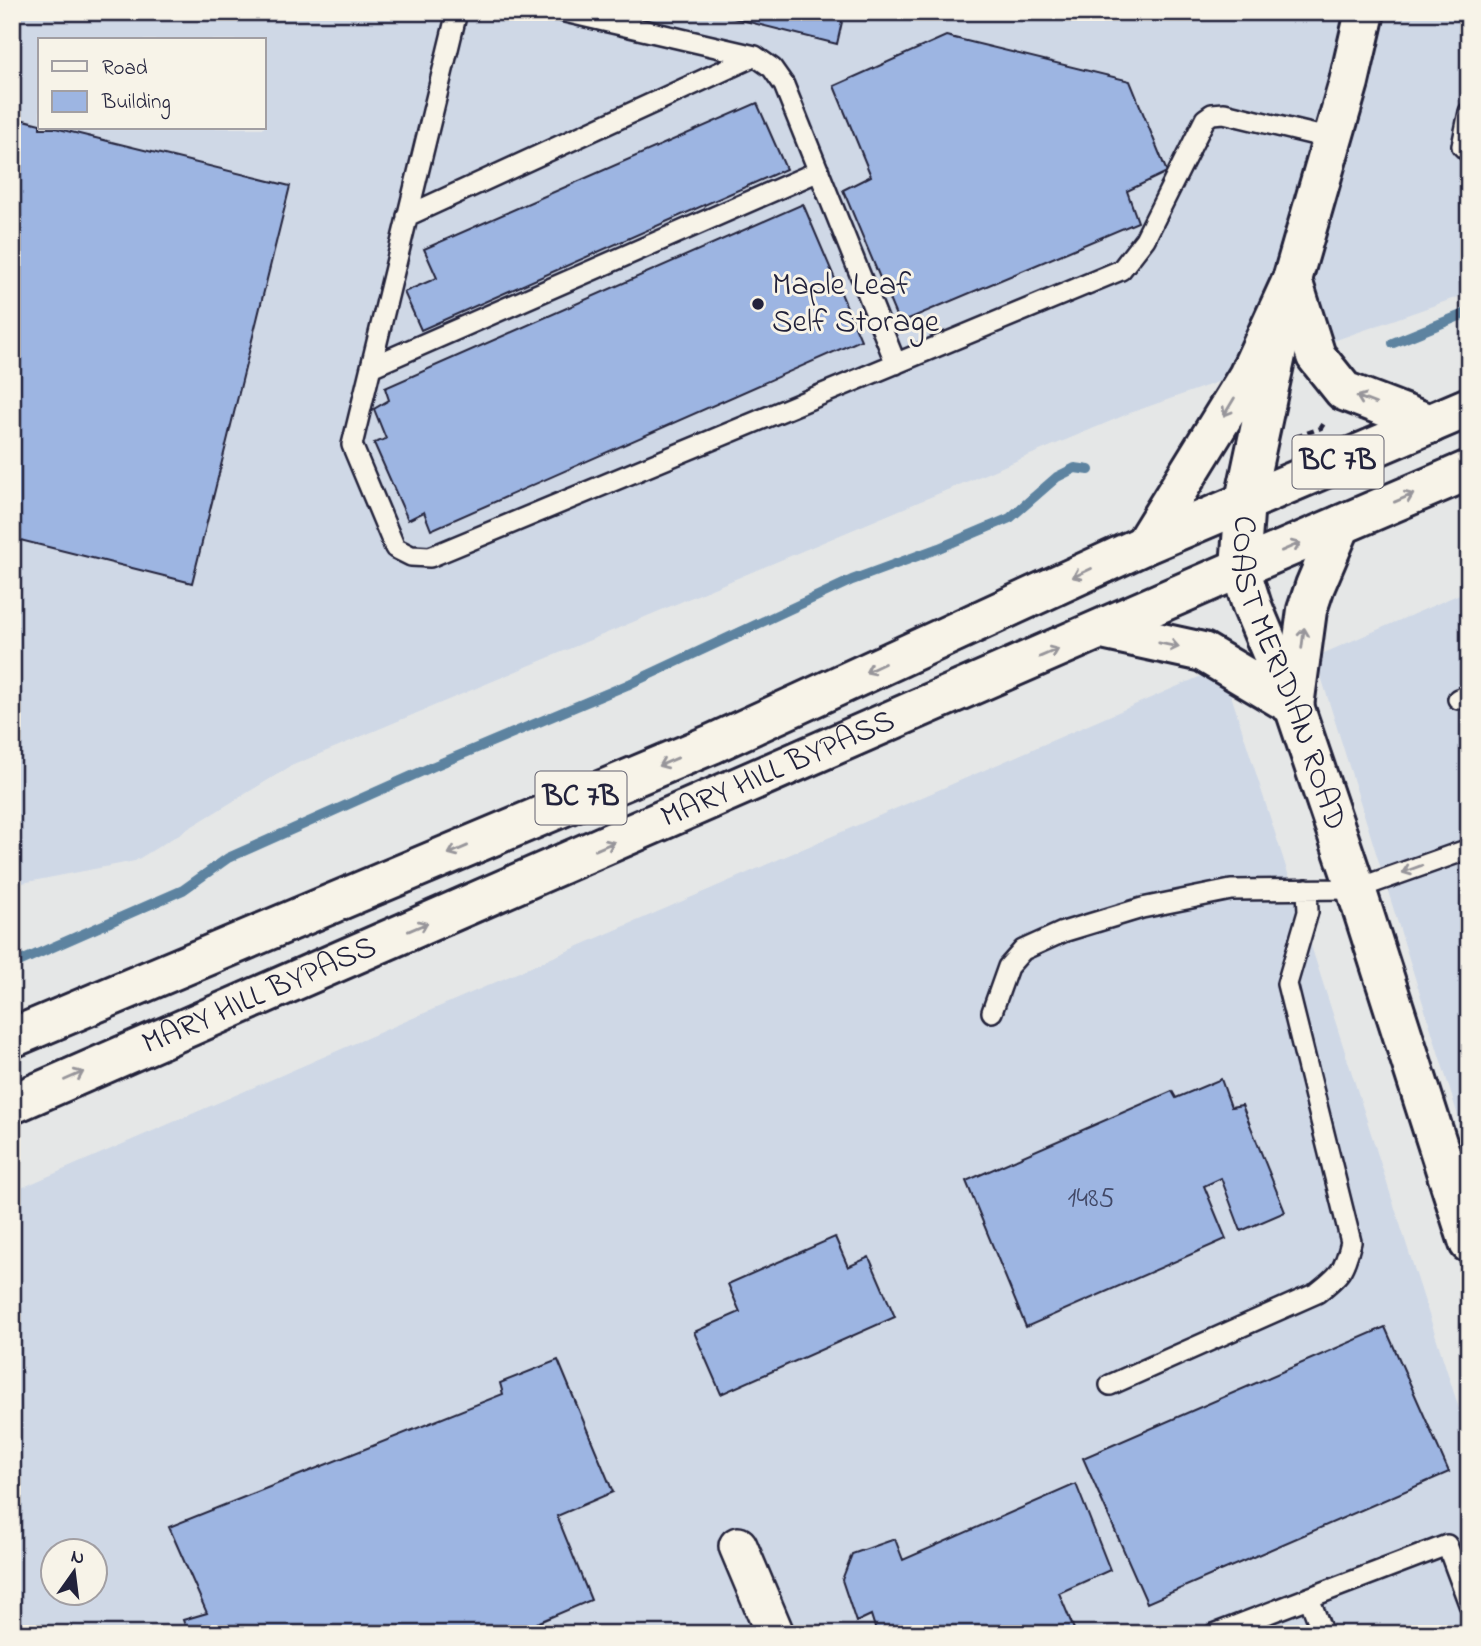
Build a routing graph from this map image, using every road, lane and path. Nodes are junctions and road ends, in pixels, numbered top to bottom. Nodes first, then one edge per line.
1 (457, 12) edge
2 (565, 12) edge
3 (1365, 12) edge
4 (755, 56) junction
5 (1469, 111) edge
6 (1332, 139) junction
7 (1469, 153) edge
8 (819, 171) junction
9 (407, 216) junction
10 (1292, 280) junction
11 (896, 364) junction
12 (371, 367) junction
13 (1469, 407) edge
14 (1333, 410) dead end
15 (1430, 424) junction
16 (1285, 441) dead end
17 (1469, 470) edge
18 (1245, 500) junction
19 (1341, 525) junction
20 (1143, 545) junction
21 (1240, 568) junction
22 (1102, 630) junction
23 (1294, 706) junction
24 (1469, 849) edge
25 (1307, 889) junction
26 (1356, 889) junction
27 (992, 1012) dead end
28 (12, 1038) edge
29 (12, 1104) edge
30 (1469, 1243) edge
31 (1110, 1385) dead end
32 (738, 1546) dead end
33 (1309, 1598) junction
34 (1469, 1604) edge
35 (775, 1634) edge
36 (1214, 1634) edge
37 (1323, 1634) edge

1 - 9 lane
2 - 4 lane
3 - 6 main road, COAST MERIDIAN ROAD
4 - 8 lane
4 - 9 lane
5 - 7 lane
6 - 10 main road, COAST MERIDIAN ROAD
6 - 11 lane
8 - 11 lane
8 - 12 lane
9 - 12 lane
15 -> 10 main road
10 - 18 main road, COAST MERIDIAN ROAD
10 -> 20 main road
11 - 12 lane
13 - 15 main road, MARY HILL BYPASS / BC 7B
14 - 16 path
15 - 18 main road, MARY HILL BYPASS / BC 7B
19 -> 17 main road, MARY HILL BYPASS / BC 7B
18 - 20 main road, MARY HILL BYPASS / BC 7B
18 - 21 main road, COAST MERIDIAN ROAD
21 -> 19 main road, MARY HILL BYPASS / BC 7B
23 -> 19 main road
20 -> 28 main road, MARY HILL BYPASS / BC 7B
21 - 22 main road, MARY HILL BYPASS / BC 7B
21 - 23 main road, COAST MERIDIAN ROAD
22 -> 23 main road
29 -> 22 main road, MARY HILL BYPASS / BC 7B
23 - 26 main road, COAST MERIDIAN ROAD
24 -> 26 lane
25 - 26 lane
25 - 27 lane
25 - 31 lane
26 - 30 main road, COAST MERIDIAN ROAD
32 - 35 street
33 - 34 lane
33 - 36 lane
33 - 37 lane

